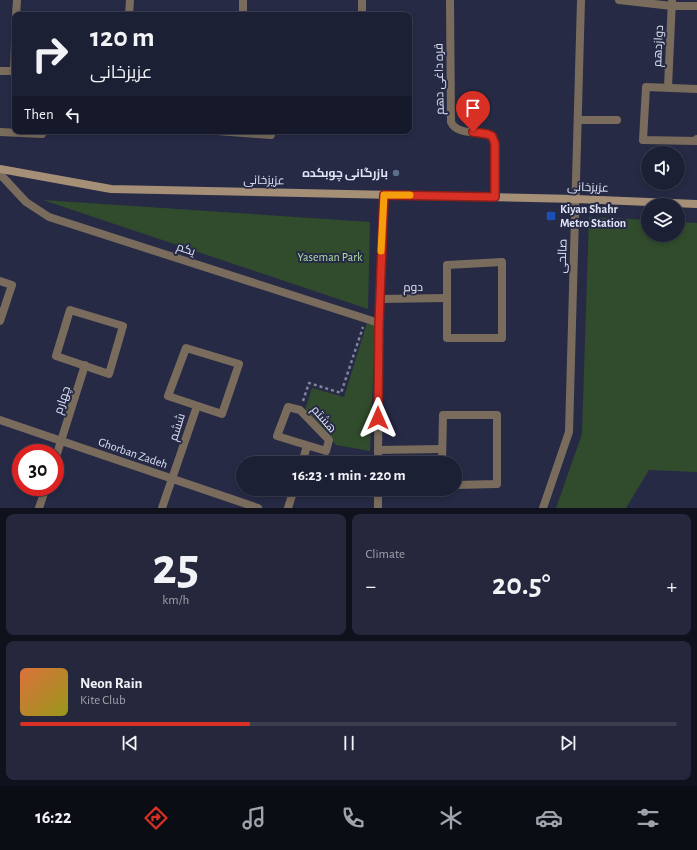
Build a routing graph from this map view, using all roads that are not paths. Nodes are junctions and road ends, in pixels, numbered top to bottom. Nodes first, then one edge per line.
1 (17, 0) edge
2 (130, 0) edge
3 (243, 0) edge
4 (362, 0) edge
5 (450, 0) edge
6 (582, 0) edge
7 (619, 0) edge
8 (672, 3) edge
9 (697, 6) edge
10 (16, 12) edge
11 (129, 12) edge
12 (243, 12) edge
13 (362, 12) edge
14 (0, 71) edge
15 (12, 71) edge
16 (668, 87) junction
17 (697, 89) edge
18 (578, 120) junction
19 (617, 120) dead end
20 (0, 132) edge
21 (12, 133) edge
22 (258, 134) edge
23 (271, 134) edge
24 (697, 139) edge
25 (0, 169) edge
26 (0, 174) edge
27 (384, 195) junction
28 (495, 197) junction
29 (576, 199) junction
30 (697, 204) edge
31 (0, 281) edge
32 (447, 298) junction
33 (379, 299) junction
34 (0, 321) edge
35 (379, 323) junction
36 (85, 366) junction
37 (197, 406) junction
38 (0, 420) edge
39 (61, 441) junction
40 (60, 444) edge
41 (307, 446) junction
42 (442, 449) junction
43 (378, 450) junction
44 (304, 456) edge
45 (378, 456) edge
46 (442, 456) edge
47 (173, 479) junction
48 (462, 485) edge
49 (43, 496) edge
50 (292, 496) edge
51 (378, 496) edge
52 (39, 508) edge
53 (162, 508) edge
54 (258, 508) edge
55 (288, 508) edge
56 (378, 508) edge
57 (543, 508) edge

1 - 10 street
2 - 11 street
3 - 12 street
4 - 13 street
5 - 28 street, قره داغی دهم
6 - 18 street, صالحی
7 - 8 street
8 - 9 street
8 - 16 street, دوازدهم
14 - 15 street
16 - 17 street
16 - 24 street
18 - 19 street
18 - 29 street, صالحی
20 - 21 street
22 - 23 street
25 - 27 main road, عزیزخانی
26 - 35 street, یکم
27 - 28 main road, عزیزخانی
27 - 33 street
28 - 29 main road, عزیزخانی
29 - 30 main road, عزیزخانی
29 - 57 street, صالحی
31 - 34 street
32 - 32 street
32 - 33 street, دوم
33 - 35 street
35 - 43 street
36 - 36 street
36 - 39 street, چهارم
37 - 37 street
37 - 47 street, ششم
38 - 39 street, Ghorban Zadeh
39 - 40 street, چهارم
39 - 47 street, Ghorban Zadeh
41 - 41 street, هشتم
41 - 44 street
42 - 43 street
42 - 46 street
42 - 48 street
43 - 45 street
47 - 53 street, ششم
47 - 54 street, Ghorban Zadeh
49 - 52 street
50 - 55 street
51 - 56 street

